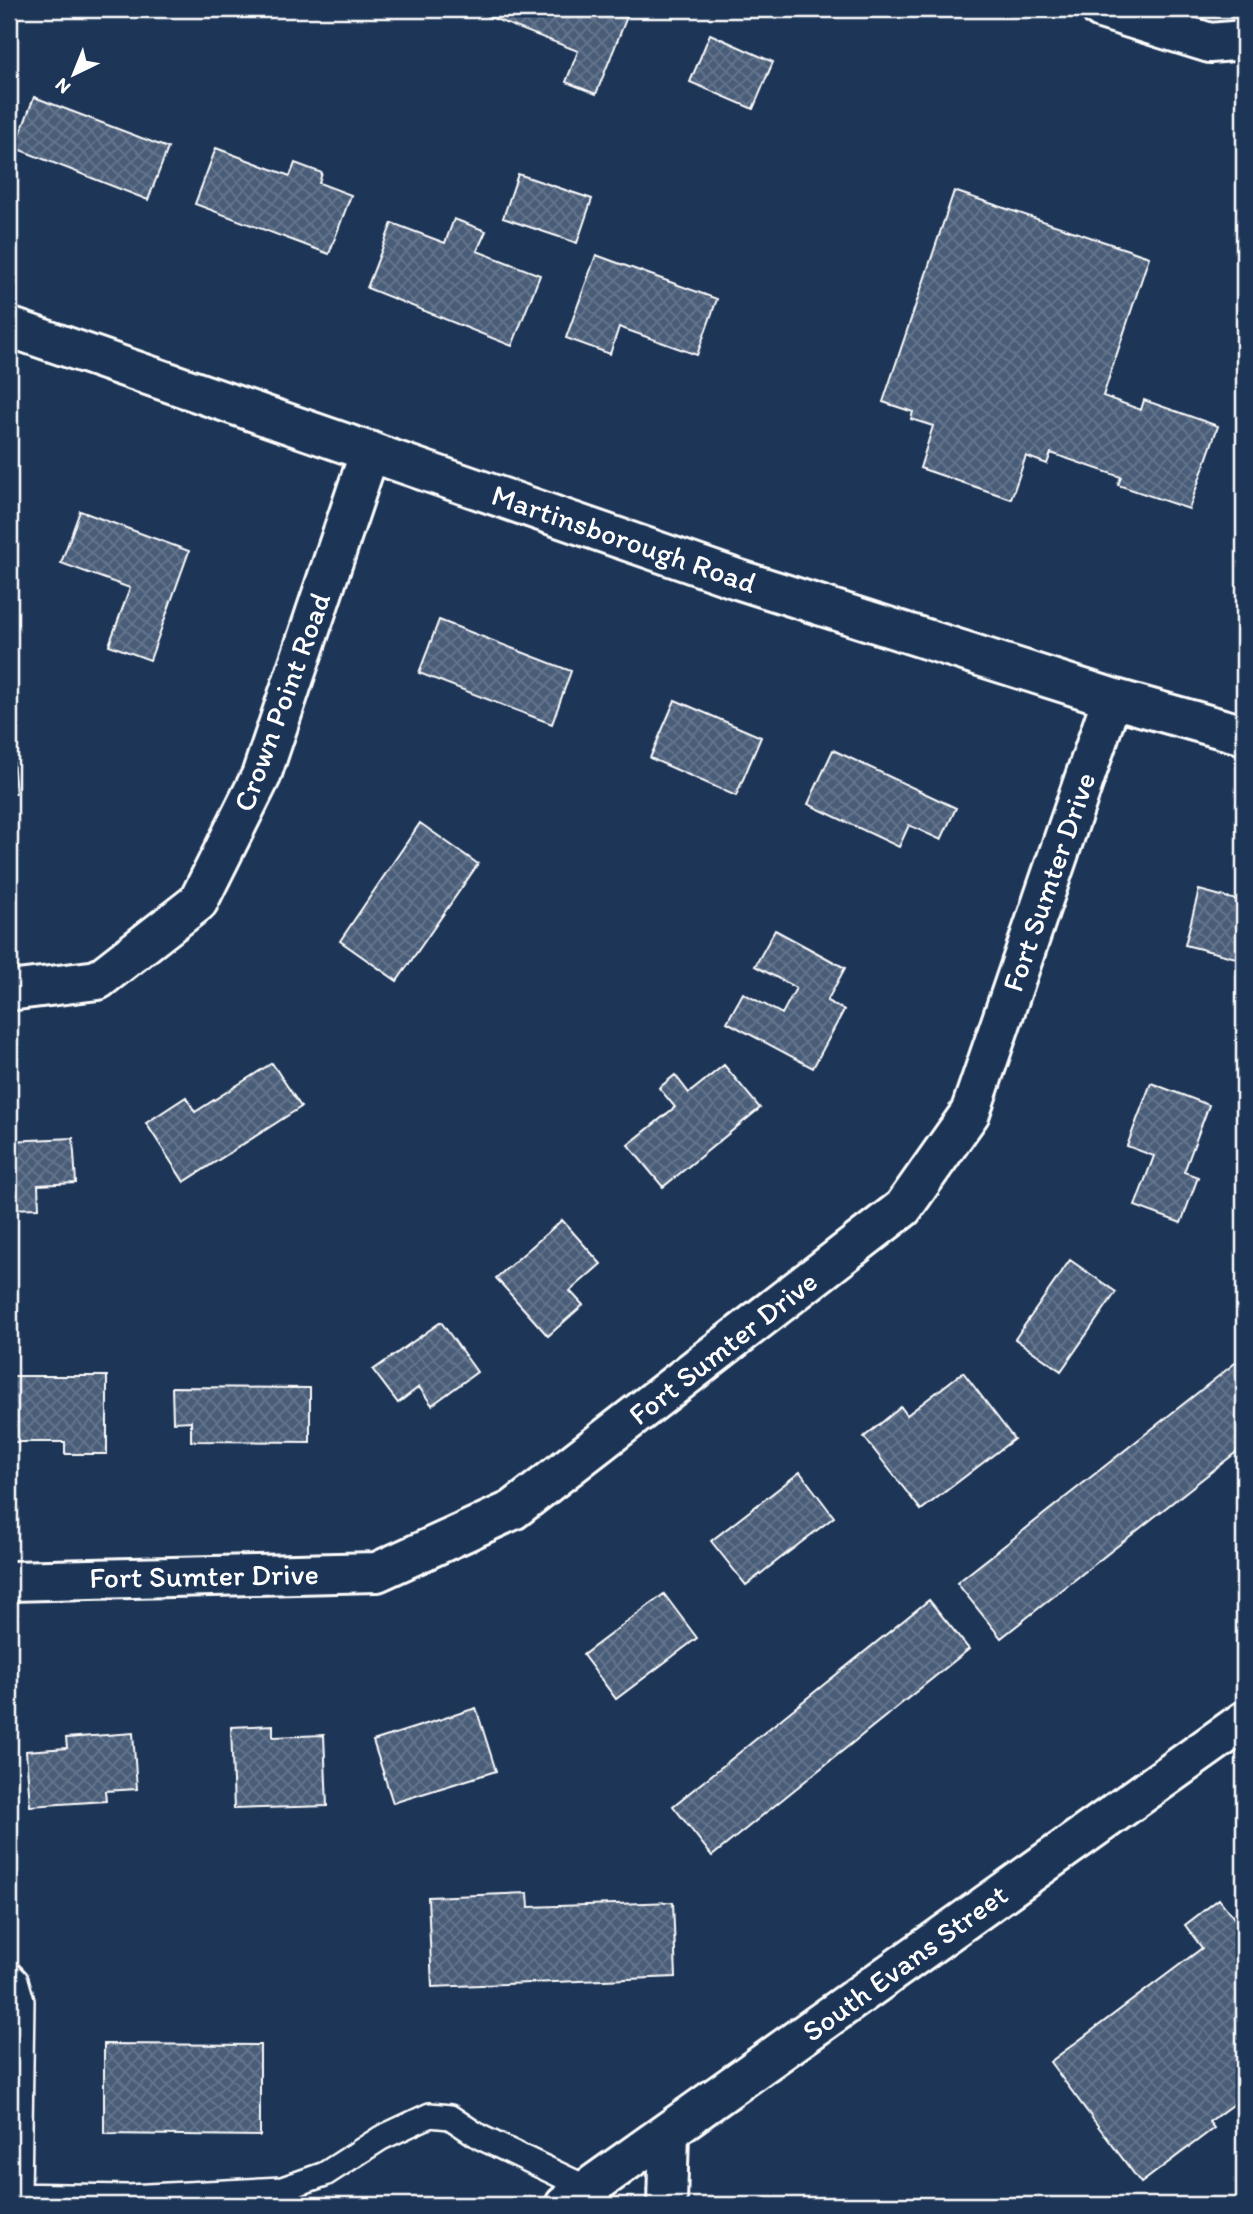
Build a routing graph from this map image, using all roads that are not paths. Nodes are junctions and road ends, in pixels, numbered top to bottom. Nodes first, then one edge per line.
1 (1101, 9) edge
2 (1244, 40) edge
3 (9, 327) edge
4 (370, 450) junction
5 (1112, 698) junction
6 (1244, 735) edge
7 (9, 991) edge
8 (9, 1581) edge
9 (1244, 1721) edge
10 (9, 1973) edge
11 (669, 2132) junction
12 (14, 2194) edge
13 (577, 2197) edge
14 (128, 2201) edge
15 (667, 2205) edge

1 - 2 main road
3 - 4 main road, Martinsborough Road
4 - 5 main road, Martinsborough Road
4 - 7 main road, Crown Point Road
5 - 6 main road, Martinsborough Road
5 - 8 main road, Fort Sumter Drive
9 - 11 main road, South Evans Street
10 - 12 lane
11 - 13 main road, South Evans Street
11 - 15 main road
12 - 14 lane
13 - 14 lane

